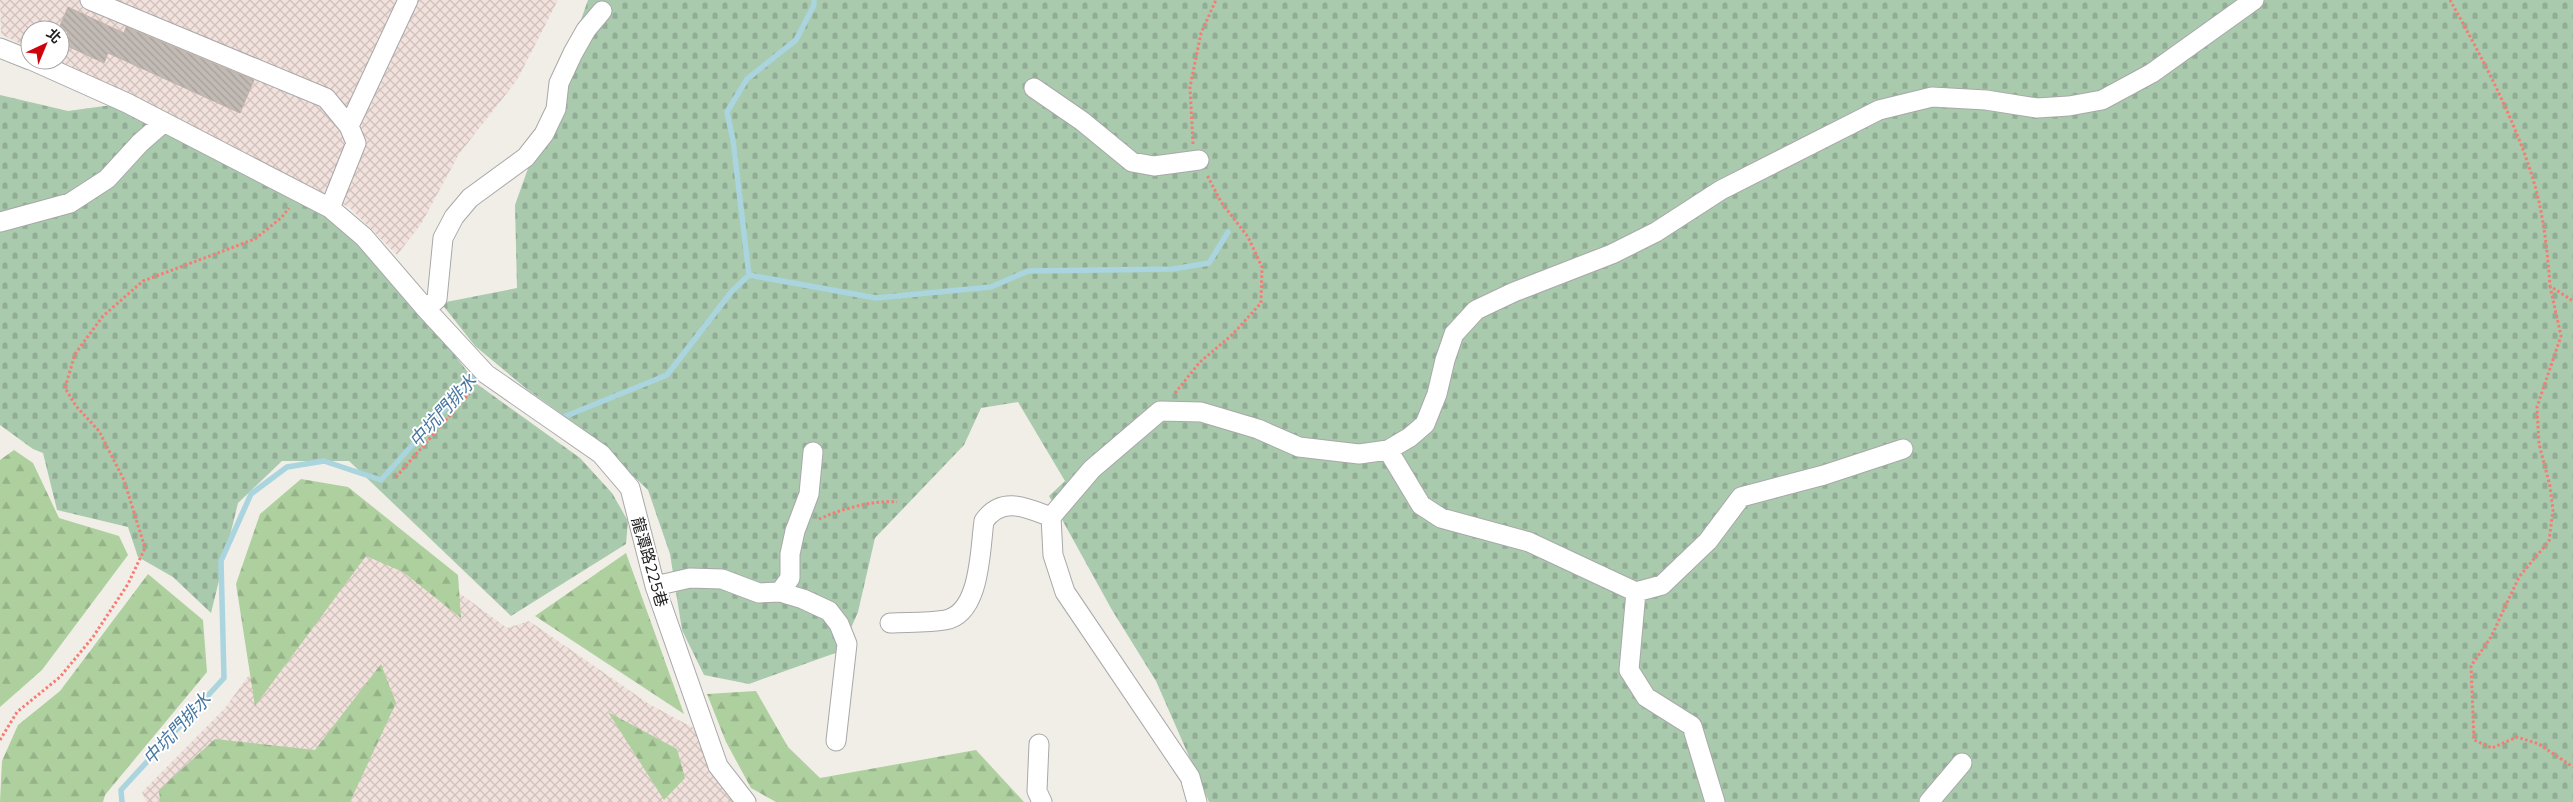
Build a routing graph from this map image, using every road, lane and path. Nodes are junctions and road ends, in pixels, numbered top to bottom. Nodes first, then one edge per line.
1 (90, 0) edge
2 (408, 0) edge
3 (1216, 0) edge
4 (2254, 0) edge
5 (2450, 0) edge
6 (602, 11) dead end
7 (0, 48) edge
8 (20, 56) edge
9 (52, 70) edge
10 (1034, 88) dead end
11 (164, 122) junction
12 (349, 126) junction
13 (1199, 160) junction
14 (299, 194) junction
15 (330, 208) junction
16 (0, 222) edge
17 (2550, 286) junction
18 (2573, 301) edge
19 (426, 309) junction
20 (486, 374) junction
21 (1160, 411) junction
22 (1904, 449) dead end
23 (1388, 450) junction
24 (813, 452) dead end
25 (396, 477) dead end
26 (897, 502) dead end
27 (1051, 517) junction
28 (799, 521) junction
29 (655, 586) junction
30 (780, 592) junction
31 (1636, 592) junction
32 (890, 623) dead end
33 (0, 740) edge
34 (836, 741) dead end
35 (1038, 744) dead end
36 (1962, 763) dead end
37 (2573, 767) edge
38 (746, 802) edge
39 (1042, 802) edge
40 (1197, 802) edge
41 (1715, 802) edge
42 (1929, 802) edge

1 - 12 street
2 - 12 street
3 - 13 path
4 - 23 street
5 - 17 path
6 - 19 street
7 - 8 street, 龍潭路225巷
9 - 11 street, 龍潭路225巷
10 - 13 street
11 - 14 street, 龍潭路225巷
11 - 16 street
12 - 15 street
13 - 21 path
14 - 15 street, 龍潭路225巷
14 - 33 path
15 - 19 street, 龍潭路225巷
17 - 18 path
17 - 37 path
19 - 20 street, 龍潭路225巷
20 - 25 path
20 - 29 street, 龍潭路225巷
21 - 23 street
21 - 27 street
22 - 31 street
23 - 31 street
24 - 28 street
26 - 28 path
27 - 32 street
27 - 40 street
28 - 30 street
29 - 30 street
29 - 38 street, 龍潭路225巷
30 - 34 street
31 - 41 street
35 - 39 street
36 - 42 street

